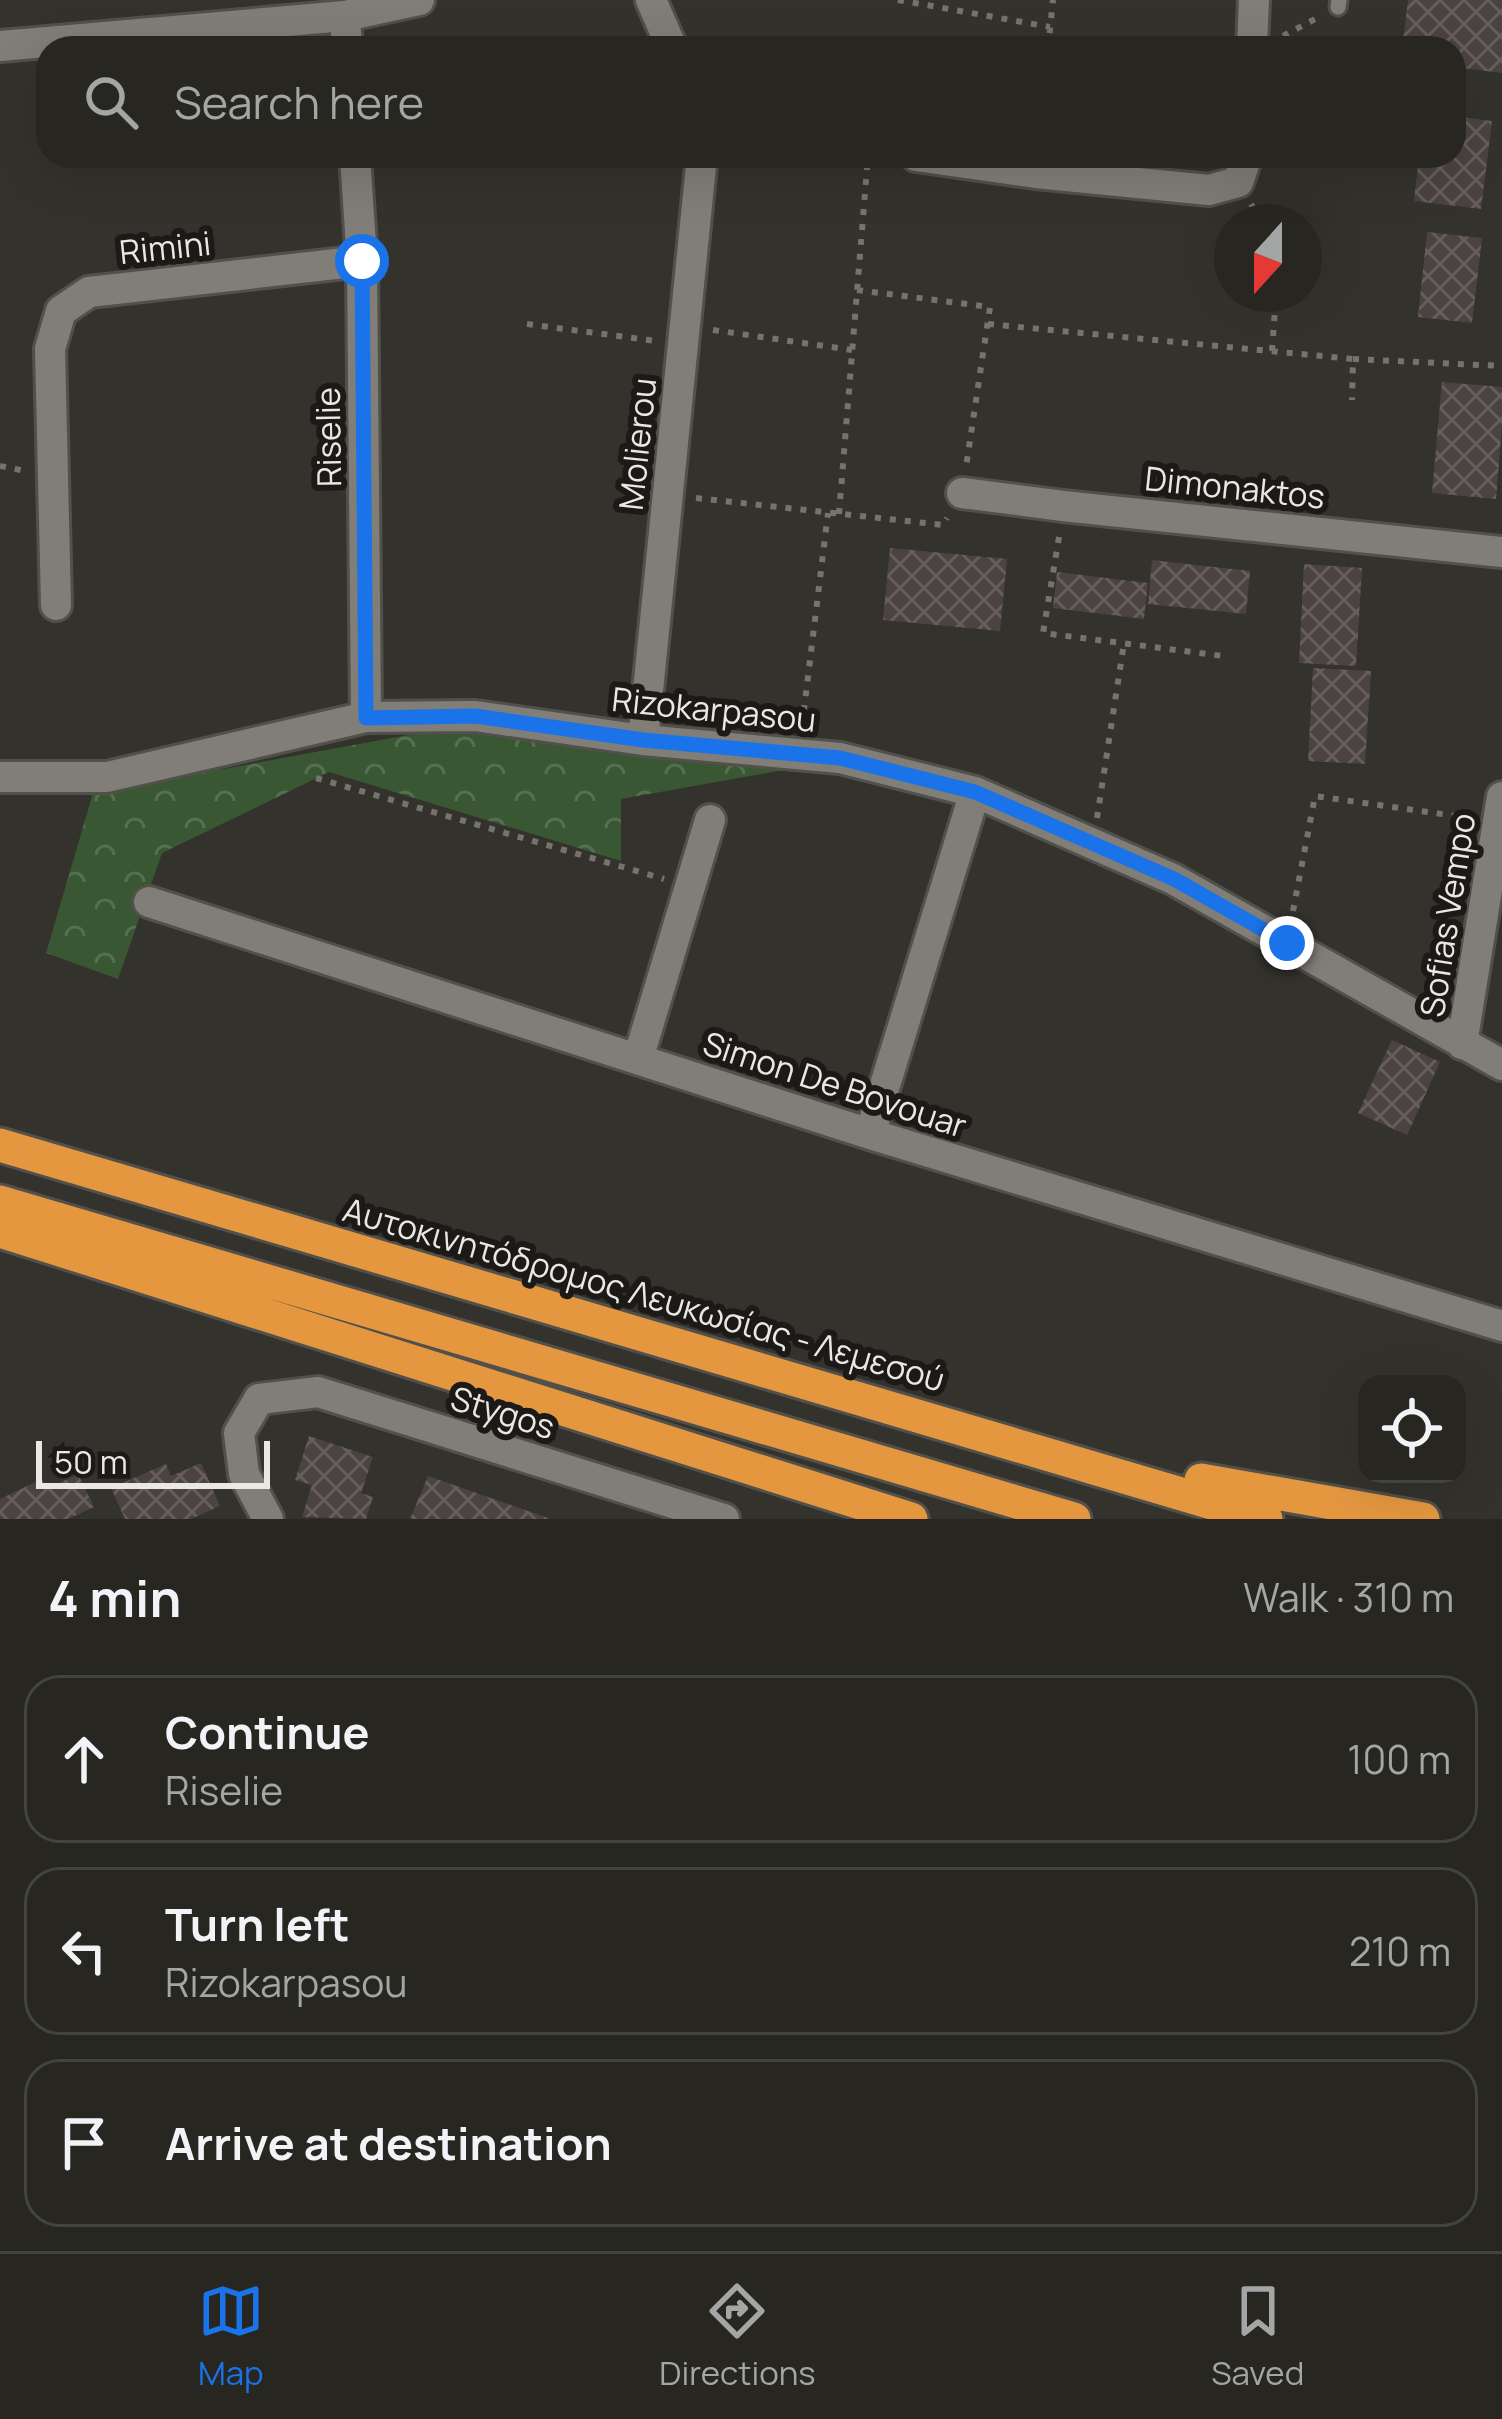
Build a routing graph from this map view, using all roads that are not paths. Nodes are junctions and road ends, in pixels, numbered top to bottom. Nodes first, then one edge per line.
1 (418, 0) edge
2 (651, 0) edge
3 (1254, 0) edge
4 (276, 11) edge
5 (345, 16) junction
6 (79, 36) edge
7 (346, 36) edge
8 (667, 36) edge
9 (1264, 36) edge
10 (36, 41) edge
11 (0, 46) edge
12 (356, 168) edge
13 (701, 168) edge
14 (1006, 168) edge
15 (1243, 168) edge
16 (362, 261) junction
17 (962, 493) road end
18 (1502, 552) edge
19 (56, 605) dead end
20 (366, 718) junction
21 (643, 740) junction
22 (0, 777) edge
23 (975, 792) junction
24 (1500, 809) edge
25 (710, 820) dead end
26 (149, 902) dead end
27 (1462, 1044) junction
28 (638, 1059) junction
29 (1502, 1065) edge
30 (870, 1134) junction
31 (0, 1145) edge
32 (0, 1202) edge
33 (0, 1231) edge
34 (1502, 1326) edge
35 (689, 1404) junction
36 (1057, 1455) junction
37 (268, 1519) edge
38 (724, 1519) edge
39 (910, 1519) edge
40 (994, 1519) edge
41 (1074, 1519) edge
42 (1266, 1519) edge
43 (1423, 1519) edge

1 - 5 street
2 - 8 street
3 - 9 street
4 - 5 street
4 - 6 street
5 - 7 street
10 - 11 street
12 - 16 street, Riselie
13 - 21 street, Molierou
14 - 15 street
16 - 19 street, Rimini
16 - 20 street, Riselie
17 - 18 street, Dimonaktos
20 - 21 street, Rizokarpasou
20 - 22 street, Rizokarpasou
21 - 23 street, Rizokarpasou
23 - 27 street, Rizokarpasou
23 - 30 street
24 - 27 street, Sofias Vempo
25 - 28 street
26 - 28 street, Simon De Bovouar
27 - 29 street, Rizokarpasou
28 - 30 street, Simon De Bovouar
30 - 34 street, Simon De Bovouar
31 - 36 highway, Αυτοκινητόδρομος Λευκωσίας - Λεμεσού
32 - 35 highway
33 - 39 highway
35 - 40 highway
35 - 41 highway
36 - 42 highway, Αυτοκινητόδρομος Λευκωσίας - Λεμεσού
36 - 43 highway
37 - 38 street, Stygos

